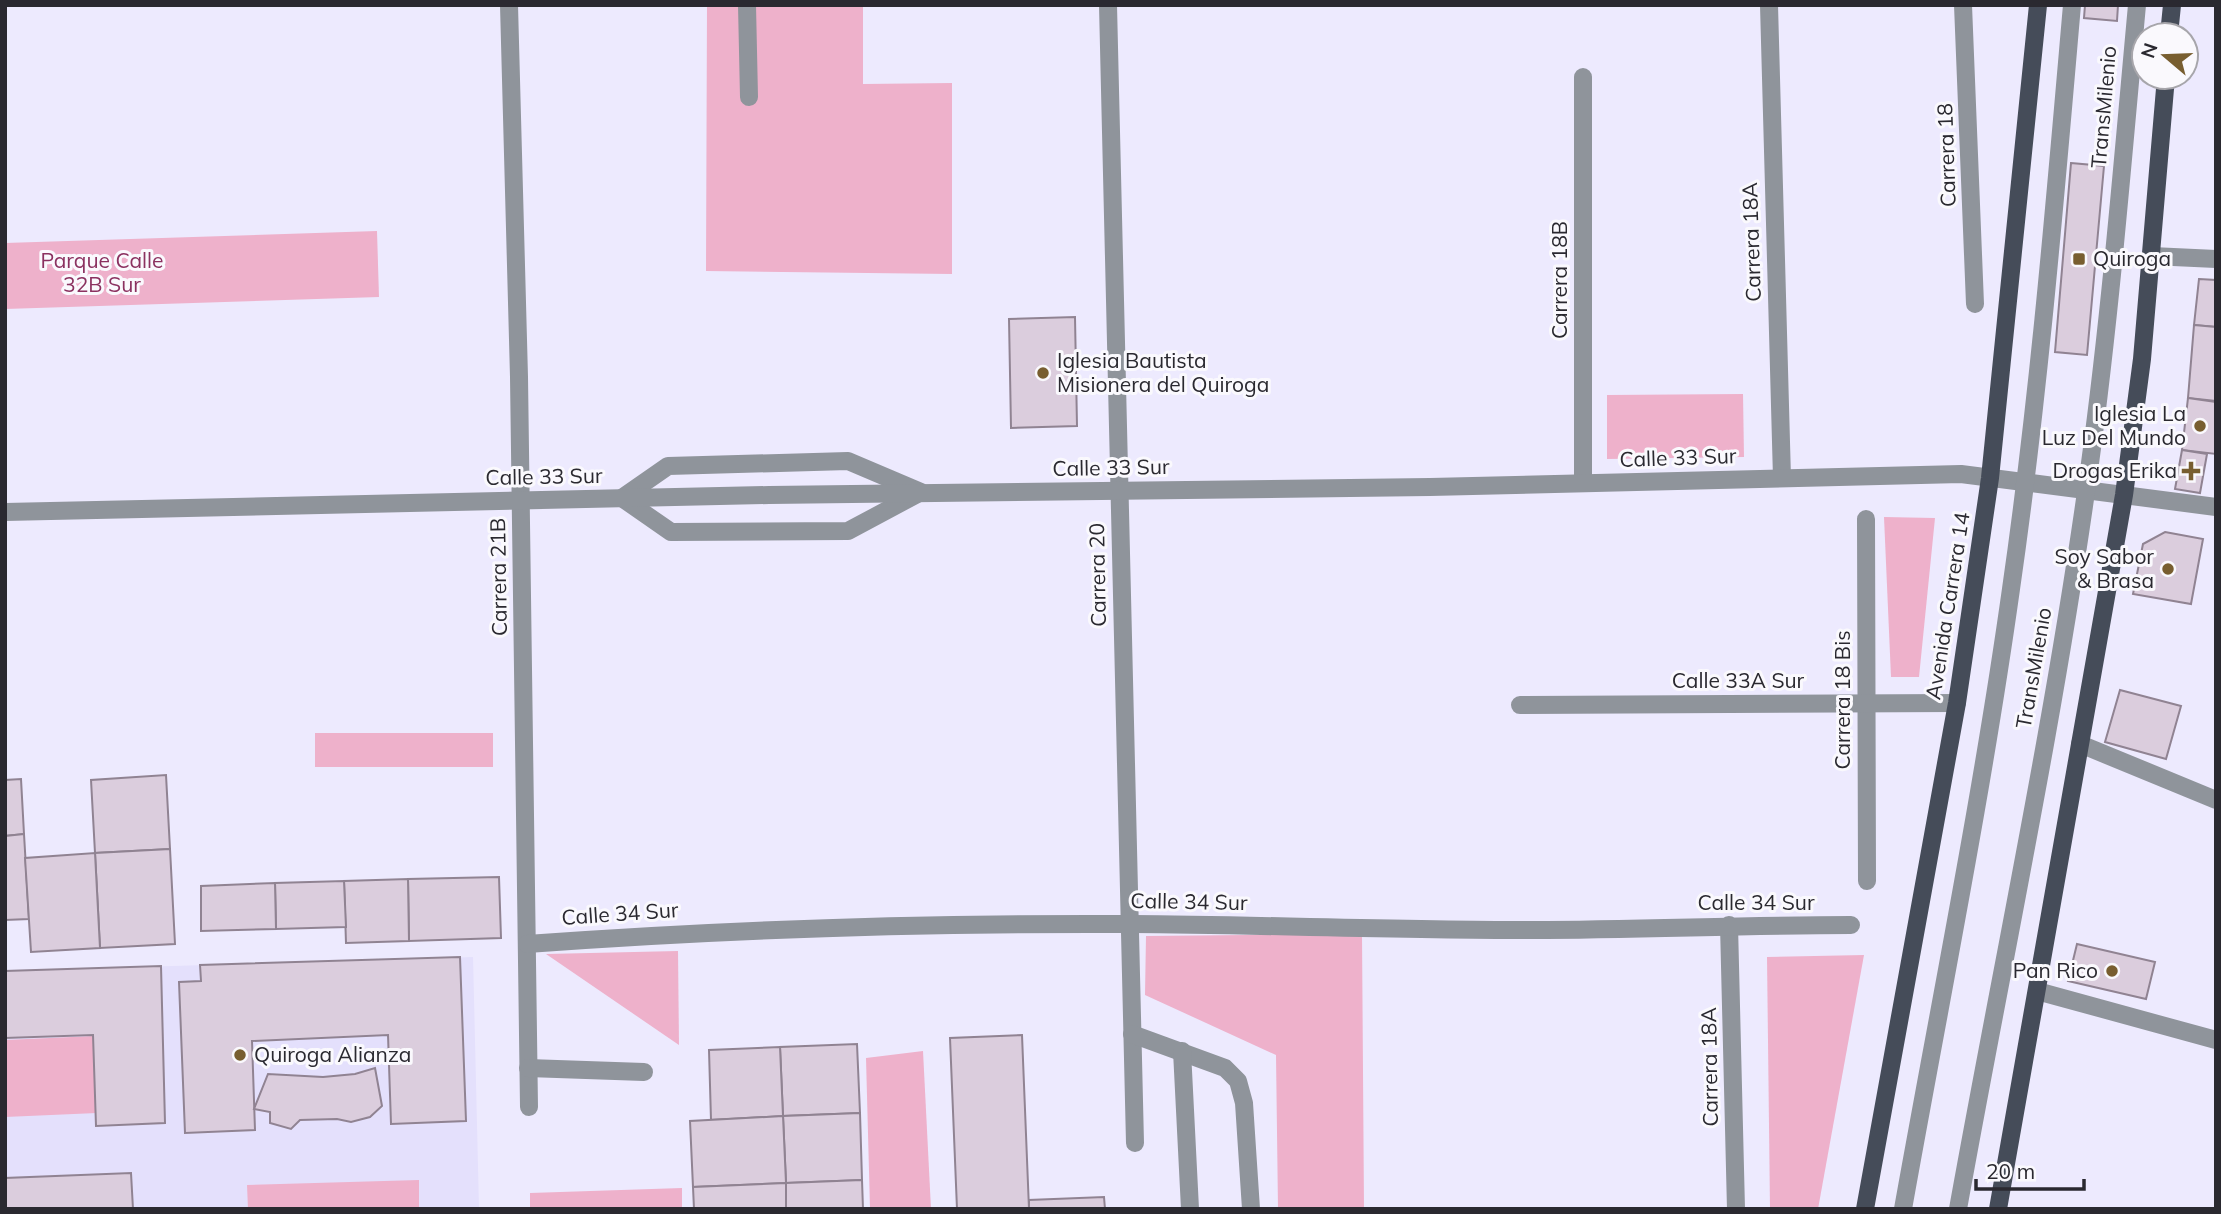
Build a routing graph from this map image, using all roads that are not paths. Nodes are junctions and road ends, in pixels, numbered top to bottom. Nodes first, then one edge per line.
1 (509, 5) edge
2 (747, 5) edge
3 (1108, 5) edge
4 (1769, 5) edge
5 (1963, 5) edge
6 (2038, 5) edge
7 (2072, 5) edge
8 (2137, 5) edge
9 (1583, 76) dead end
10 (2165, 91) edge
11 (749, 97) dead end
12 (2152, 256) junction
13 (2216, 259) edge
14 (1975, 303) dead end
15 (1782, 478) junction
16 (1990, 478) junction
17 (1583, 483) junction
18 (2025, 483) junction
19 (1119, 491) junction
20 (2087, 491) junction
21 (921, 492) junction
22 (2124, 495) junction
23 (622, 498) junction
24 (520, 500) junction
25 (2216, 507) edge
26 (5, 512) edge
27 (1866, 519) dead end
28 (1866, 703) junction
29 (1956, 703) junction
30 (1520, 705) dead end
31 (2080, 744) junction
32 (2216, 800) edge
33 (1867, 881) dead end
34 (1129, 924) junction
35 (1729, 925) junction
36 (1851, 925) dead end
37 (527, 944) junction
38 (2037, 991) junction
39 (1132, 1034) junction
40 (2216, 1040) edge
41 (1182, 1051) junction
42 (528, 1068) junction
43 (644, 1072) dead end
44 (528, 1107) dead end
45 (1135, 1143) dead end
46 (1190, 1209) edge
47 (1251, 1209) edge
48 (1736, 1209) edge
49 (1865, 1209) edge
50 (1903, 1209) edge
51 (1958, 1209) edge
52 (1998, 1209) edge

1 - 24 street, Carrera 21B
2 - 11 street
3 - 19 street, Carrera 20
4 - 15 street, Carrera 18A
5 - 14 street, Carrera 18
6 - 16 main road, Avenida Carrera 14
7 - 18 street, TransMilenio
8 - 20 street, TransMilenio
9 - 17 street, Carrera 18B
10 - 12 main road
12 - 13 street
12 - 22 main road
15 - 16 street, Calle 33 Sur
15 - 17 street, Calle 33 Sur
16 - 18 street, Calle 33 Sur
16 - 29 main road, Avenida Carrera 14
17 - 19 street, Calle 33 Sur
18 - 20 street, Calle 33 Sur
18 - 50 street, TransMilenio
19 - 21 street, Calle 33 Sur
19 - 34 street, Carrera 20
20 - 22 street, Calle 33 Sur
20 - 51 street, TransMilenio
21 - 23 street, Calle 33 Sur
21 - 23 street
21 - 23 street
22 - 25 street, Calle 33 Sur
22 - 31 main road
23 - 24 street, Calle 33 Sur
24 - 26 street, Calle 33 Sur
24 - 37 street, Carrera 21B
27 - 28 street, Carrera 18 Bis
28 - 29 street, Calle 33A Sur
28 - 30 street, Calle 33A Sur
28 - 33 street, Carrera 18 Bis
29 - 49 main road, Avenida Carrera 14
31 - 32 street
31 - 38 main road
34 - 35 street, Calle 34 Sur
34 - 37 street, Calle 34 Sur
34 - 39 street, Carrera 20
35 - 36 street, Calle 34 Sur
35 - 48 street, Carrera 18A
37 - 42 street, Carrera 21B
38 - 40 street
38 - 52 main road
39 - 41 street
39 - 45 street, Carrera 20
41 - 46 street
41 - 47 street
42 - 43 street
42 - 44 street, Carrera 21B

